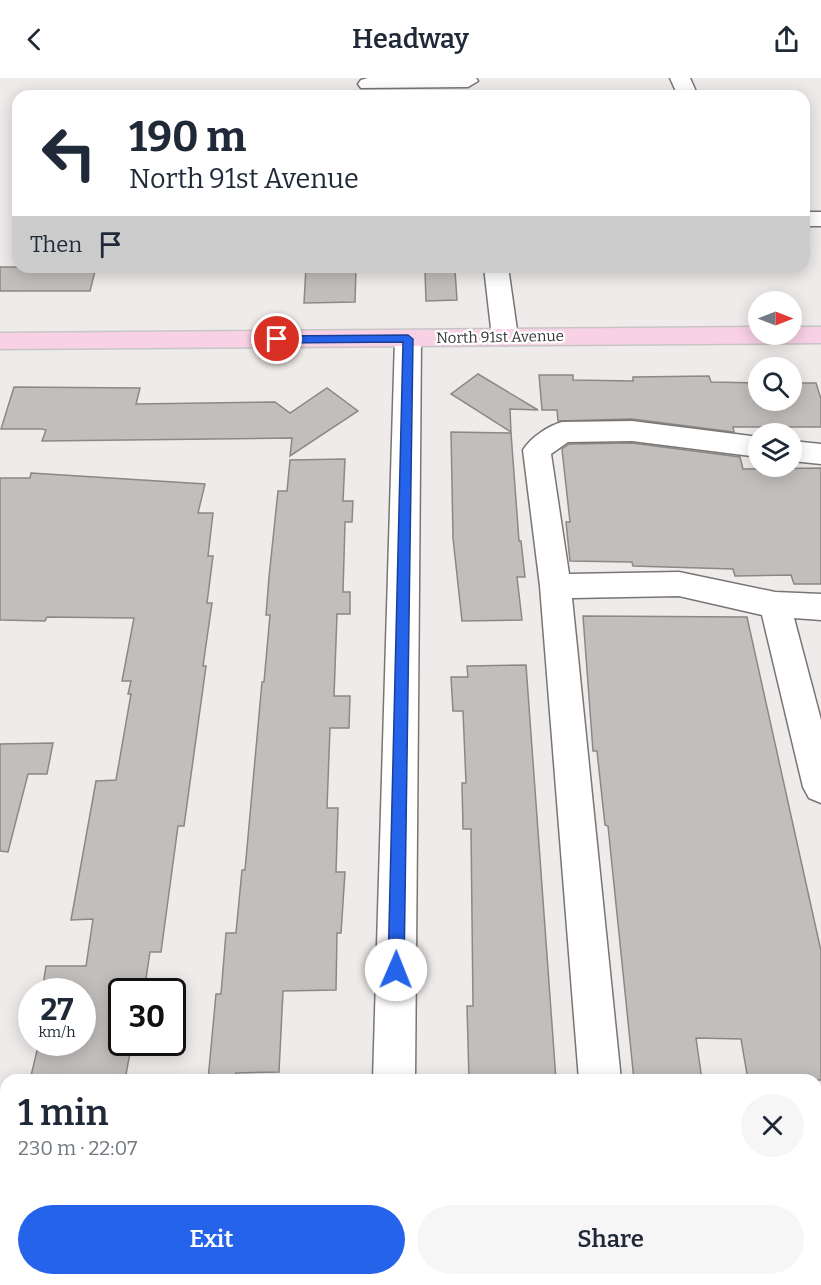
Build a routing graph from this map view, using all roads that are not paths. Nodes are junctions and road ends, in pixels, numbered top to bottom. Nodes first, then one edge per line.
1 (368, 84) dead end
2 (468, 85) edge
3 (497, 273) edge
4 (821, 335) edge
5 (505, 337) junction
6 (408, 339) junction
7 (0, 341) edge
8 (748, 446) edge
9 (802, 452) edge
10 (821, 454) edge
11 (555, 586) junction
12 (775, 605) junction
13 (821, 608) edge
14 (821, 787) edge
15 (394, 1074) edge
16 (599, 1074) edge

1 - 2 street
3 - 5 street
4 - 5 main road, North 91st Avenue
5 - 6 main road, North 91st Avenue
6 - 7 main road, North 91st Avenue
6 - 15 street
8 - 11 street
9 - 10 street
11 - 12 street
11 - 16 street
12 - 13 street
12 - 14 street

